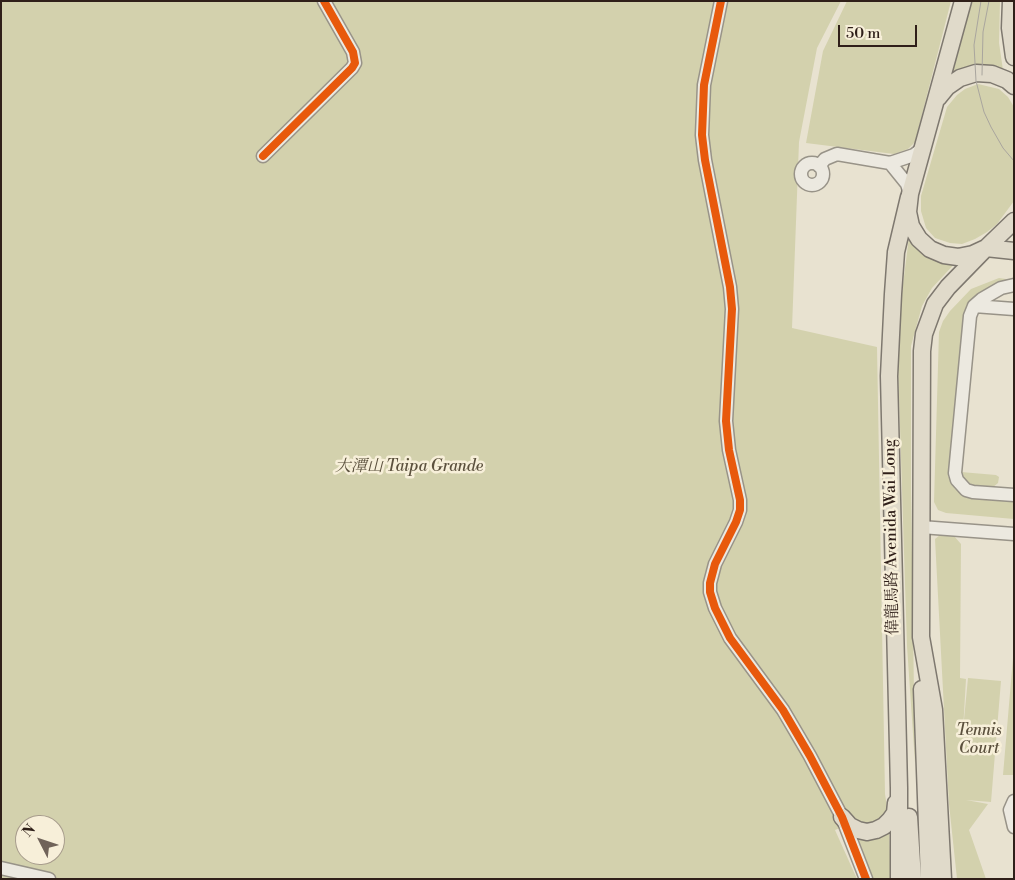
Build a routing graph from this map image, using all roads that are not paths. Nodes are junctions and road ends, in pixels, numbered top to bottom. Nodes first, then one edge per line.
1 (324, 1) edge
2 (721, 1) edge
3 (963, 1) edge
4 (1011, 1) edge
5 (1014, 57) edge
6 (1014, 86) edge
7 (936, 100) junction
8 (923, 148) junction
9 (263, 156) dead end
10 (890, 163) junction
11 (820, 166) dead end
12 (909, 196) junction
13 (1014, 221) edge
14 (986, 248) junction
15 (1014, 251) edge
16 (1014, 285) edge
17 (974, 306) junction
18 (1014, 309) edge
19 (1014, 495) edge
20 (921, 523) junction
21 (1014, 526) edge
22 (1014, 534) edge
23 (894, 636) junction
24 (921, 637) junction
25 (899, 788) junction
26 (1014, 801) edge
27 (842, 817) junction
28 (1014, 827) edge
29 (1, 868) edge
30 (49, 879) edge
31 (866, 879) edge
32 (899, 879) edge
33 (913, 879) edge
34 (929, 879) edge
35 (943, 879) edge

1 - 9 street
2 - 27 street
3 - 7 main road
4 - 5 main road
6 - 7 main road
7 - 8 main road, 偉龍馬路 Avenida Wai Long
8 - 10 street
8 - 12 main road, 偉龍馬路 Avenida Wai Long
10 - 11 street
10 - 12 street
12 - 14 main road
12 - 23 main road, 偉龍馬路 Avenida Wai Long
13 - 14 main road, 偉龍馬路 Avenida Wai Long
14 - 15 main road
14 - 20 main road, 偉龍馬路 Avenida Wai Long
16 - 17 street
17 - 18 street
17 - 19 street
20 - 21 street
20 - 22 street
20 - 24 main road, 偉龍馬路 Avenida Wai Long
23 - 25 main road, 偉龍馬路 Avenida Wai Long
23 - 33 main road
24 - 34 main road
24 - 35 main road, 偉龍馬路 Avenida Wai Long
25 - 27 main road
25 - 32 main road, 偉龍馬路 Avenida Wai Long
26 - 28 street
27 - 31 street
29 - 30 street

